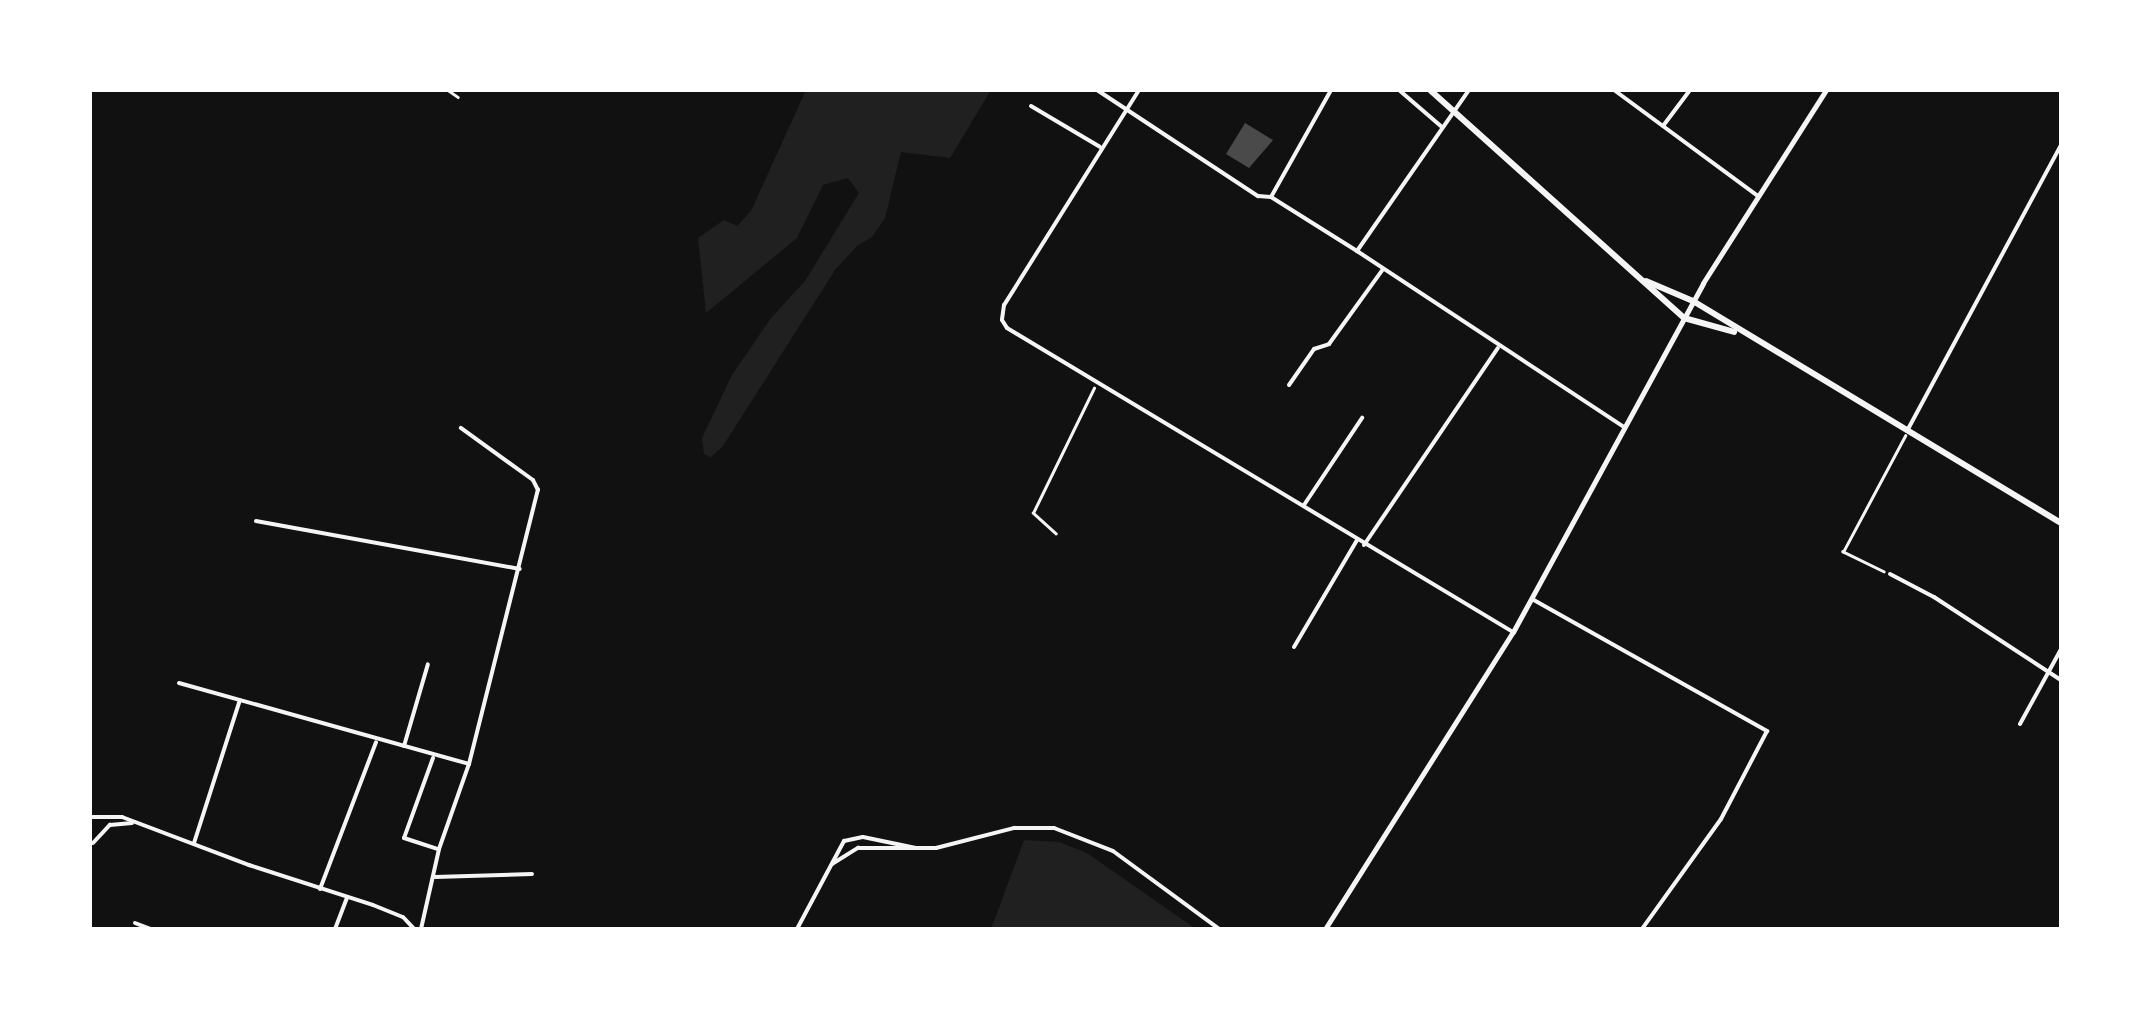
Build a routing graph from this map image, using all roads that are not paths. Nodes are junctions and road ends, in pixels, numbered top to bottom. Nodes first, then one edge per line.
1 (1097, 90) edge
2 (1140, 90) edge
3 (1331, 90) edge
4 (1400, 90) edge
5 (1430, 90) edge
6 (1469, 90) edge
7 (1614, 90) edge
8 (1690, 90) edge
9 (1826, 90) edge
10 (1031, 106) dead end
11 (1126, 109) junction
12 (1452, 112) junction
13 (1663, 126) junction
14 (1442, 127) junction
15 (2061, 145) edge
16 (1102, 148) junction
17 (1758, 196) junction
18 (1270, 197) junction
19 (1357, 251) junction
20 (1382, 269) junction
21 (1646, 281) junction
22 (1693, 301) junction
23 (1684, 318) junction
24 (1740, 333) junction
25 (1498, 348) junction
26 (1289, 385) dead end
27 (1362, 418) dead end
28 (461, 428) dead end
29 (1624, 428) junction
30 (1908, 431) junction
31 (1304, 505) junction
32 (256, 521) dead end
33 (2061, 524) edge
34 (1357, 540) junction
35 (1364, 545) junction
36 (520, 569) junction
37 (1890, 574) road end
38 (1532, 599) junction
39 (1512, 632) junction
40 (1294, 647) dead end
41 (2061, 649) edge
42 (428, 664) dead end
43 (2048, 673) junction
44 (2061, 680) edge
45 (179, 683) dead end
46 (240, 700) junction
47 (2020, 724) dead end
48 (376, 742) dead end
49 (404, 746) junction
50 (433, 758) dead end
51 (470, 764) junction
52 (90, 817) edge
53 (137, 823) junction
54 (90, 830) edge
55 (194, 844) junction
56 (91, 848) edge
57 (438, 849) junction
58 (921, 849) junction
59 (832, 864) junction
60 (532, 874) dead end
61 (435, 877) junction
62 (320, 890) junction
63 (347, 897) junction
64 (135, 923) dead end
65 (151, 929) edge
66 (335, 929) edge
67 (417, 929) edge
68 (797, 929) edge
69 (1219, 929) edge
70 (1325, 929) edge
71 (1642, 929) edge

1 - 11 street
2 - 11 street
3 - 18 street
4 - 14 street
5 - 12 main road
6 - 12 street
7 - 13 street
8 - 13 street
9 - 17 street
10 - 16 street
11 - 16 street
11 - 18 street
12 - 14 street
12 - 21 main road
13 - 17 street
14 - 19 street
15 - 30 street
16 - 31 street
17 - 22 street
18 - 19 street
19 - 20 street
20 - 25 street
20 - 26 street
21 - 22 main road
21 - 23 main road
22 - 23 street
22 - 24 main road
23 - 24 main road
23 - 29 street
24 - 30 main road
25 - 29 street
25 - 35 street
27 - 31 street
28 - 36 street
29 - 38 street
30 - 33 main road
31 - 34 street
32 - 36 street
34 - 35 street
34 - 40 street
35 - 39 street
36 - 51 street
37 - 43 street
38 - 39 street
38 - 71 street
39 - 70 street
41 - 43 street
42 - 49 street
43 - 44 street
43 - 47 street
45 - 46 street
46 - 49 street
46 - 55 street
48 - 62 street
49 - 51 street
50 - 57 street
51 - 57 street
52 - 53 street
53 - 55 street
53 - 56 street
54 - 56 street
55 - 62 street
57 - 61 street
58 - 59 street
58 - 59 street
58 - 69 street
59 - 68 street
60 - 61 street
61 - 67 street
62 - 63 street
63 - 66 street
63 - 67 street
64 - 65 street

